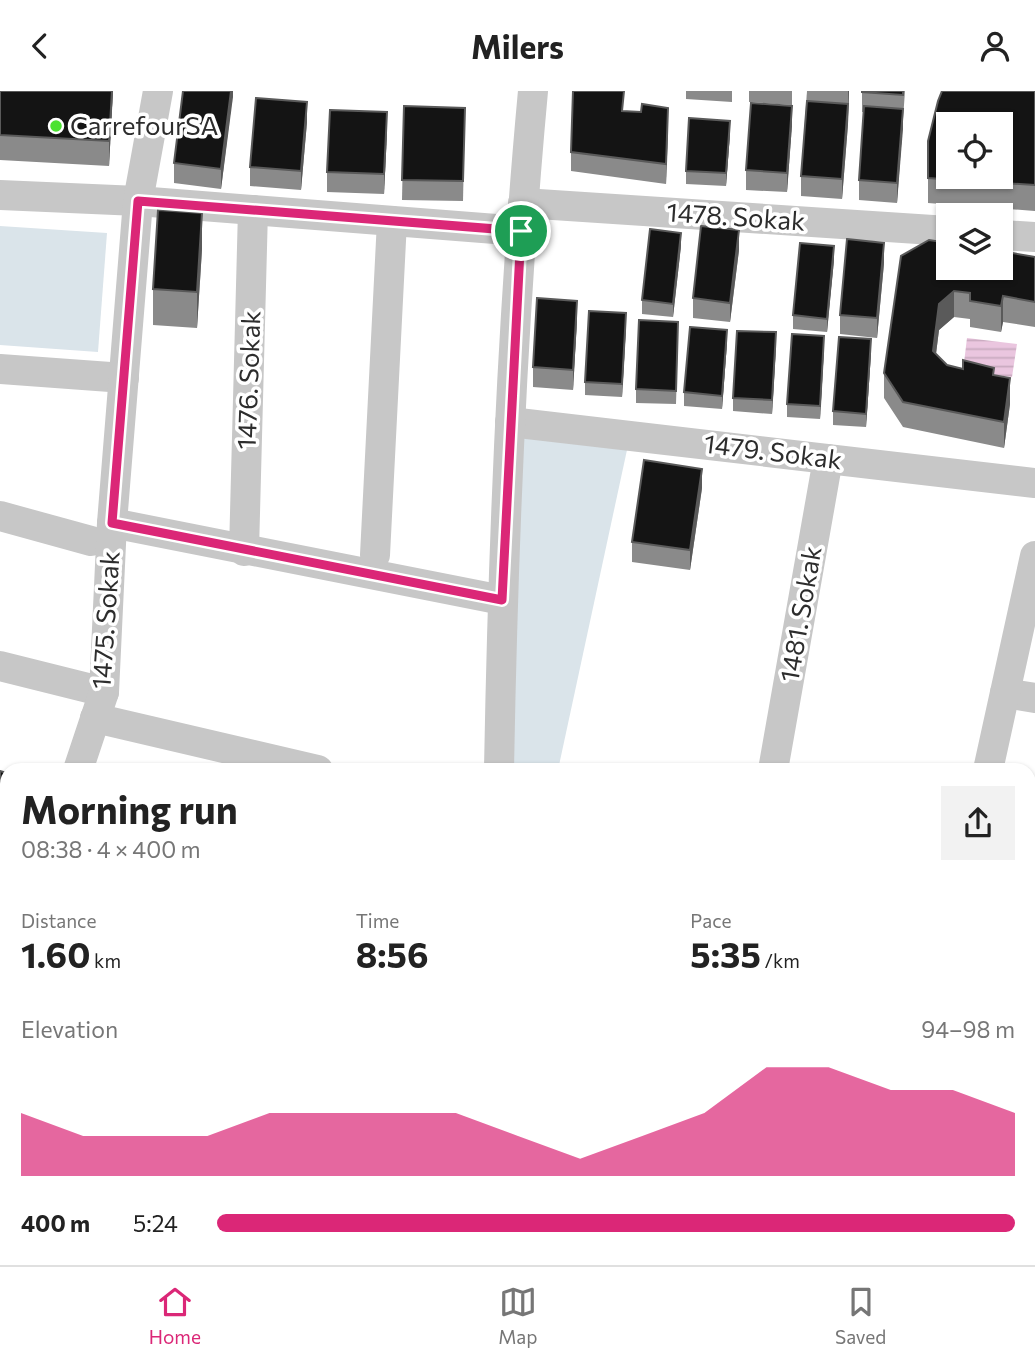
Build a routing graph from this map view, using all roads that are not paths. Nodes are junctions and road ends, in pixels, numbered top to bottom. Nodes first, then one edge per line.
1 (158, 91) edge
2 (533, 91) edge
3 (0, 195) edge
4 (138, 201) junction
5 (253, 210) junction
6 (522, 217) junction
7 (392, 221) junction
8 (936, 231) edge
9 (1013, 236) edge
10 (1035, 237) edge
11 (0, 369) edge
12 (124, 378) junction
13 (510, 422) junction
14 (828, 459) junction
15 (1035, 483) edge
16 (0, 516) edge
17 (101, 532) junction
18 (244, 551) junction
19 (376, 555) dead end
20 (1035, 556) edge
21 (502, 600) junction
22 (0, 666) edge
23 (1004, 693) junction
24 (1035, 698) edge
25 (99, 705) junction
26 (80, 763) edge
27 (294, 763) edge
28 (499, 763) edge
29 (774, 763) edge
30 (989, 763) edge

1 - 4 street, 1475. Sokak
2 - 6 street
3 - 4 street, 1478. Sokak
4 - 5 street, 1478. Sokak
4 - 12 street, 1475. Sokak
5 - 7 street, 1478. Sokak
5 - 18 street, 1476. Sokak
6 - 7 street, 1478. Sokak
6 - 8 street, 1478. Sokak
6 - 13 street
7 - 19 street
9 - 10 street
11 - 12 street
12 - 17 street, 1475. Sokak
13 - 14 street, 1479. Sokak
13 - 21 street
14 - 15 street, 1479. Sokak
14 - 29 street, 1481. Sokak
16 - 17 street
17 - 18 street
17 - 25 street, 1475. Sokak
18 - 21 street
20 - 23 street
21 - 28 street
22 - 25 street
23 - 24 street
23 - 30 street
25 - 26 street, 1475. Sokak
25 - 27 street

